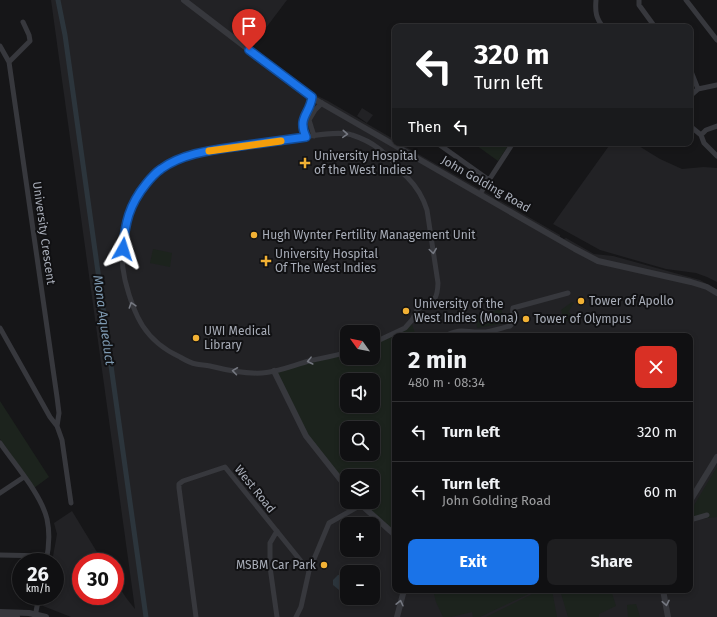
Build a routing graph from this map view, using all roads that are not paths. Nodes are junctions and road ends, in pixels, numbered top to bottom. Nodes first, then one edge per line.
1 (184, 0) edge
2 (596, 0) edge
3 (639, 0) edge
4 (686, 0) edge
5 (23, 22) dead end
6 (601, 24) edge
7 (653, 24) edge
8 (717, 40) edge
9 (0, 46) edge
10 (9, 62) junction
11 (693, 76) edge
12 (717, 85) edge
13 (698, 89) junction
14 (693, 93) edge
15 (312, 97) junction
16 (322, 103) junction
17 (717, 126) edge
18 (693, 128) edge
19 (701, 135) junction
20 (314, 136) junction
21 (306, 137) junction
22 (392, 143) edge
23 (397, 146) edge
24 (441, 146) edge
25 (511, 146) edge
26 (717, 156) edge
27 (489, 180) junction
28 (480, 194) junction
29 (568, 293) dead end
30 (717, 293) edge
31 (0, 328) edge
32 (395, 333) edge
33 (451, 333) edge
34 (392, 334) edge
35 (380, 340) edge
36 (340, 354) edge
37 (274, 371) junction
38 (57, 426) junction
39 (0, 443) edge
40 (717, 457) edge
41 (24, 477) junction
42 (340, 479) edge
43 (0, 493) edge
44 (693, 496) edge
45 (72, 503) dead end
46 (351, 509) edge
47 (365, 509) edge
48 (707, 515) dead end
49 (693, 519) edge
50 (277, 531) junction
51 (392, 532) edge
52 (47, 553) edge
53 (0, 555) edge
54 (12, 555) edge
55 (310, 571) junction
56 (403, 593) edge
57 (664, 593) edge
58 (37, 605) edge
59 (0, 612) edge
60 (0, 616) edge
61 (35, 616) edge
62 (17, 617) edge
63 (46, 617) edge
64 (196, 617) edge
65 (277, 617) edge
66 (296, 617) edge
67 (397, 617) edge
68 (668, 617) edge

1 - 15 street, John Golding Road
2 - 6 street
3 - 7 street
4 - 8 street
5 - 10 street
9 - 10 street, University Crescent
10 - 38 street, University Crescent
11 - 13 street
12 - 13 street
13 - 14 street
15 - 16 street, John Golding Road
15 - 21 street
16 - 20 street
16 - 22 street, John Golding Road
17 - 19 street
18 - 19 street
19 - 26 street
20 - 21 street
20 -> 32 street
37 -> 21 street
23 - 28 street, John Golding Road
24 - 27 street
25 - 27 street
27 - 28 street
28 - 30 street, John Golding Road
29 - 33 street
31 - 38 street, University Crescent
34 -> 35 street
36 -> 37 street
37 - 42 street
38 - 45 street, University Crescent
39 - 41 street
40 - 44 street
41 - 43 street
41 - 52 street
46 - 55 street
47 - 51 street
48 - 49 street
50 - 55 street, West Road
50 - 64 street, West Road
50 - 65 street
53 - 54 street
55 - 66 street
67 -> 56 street
57 -> 68 street
58 - 61 street
59 - 61 street
60 - 62 street
61 - 63 street

